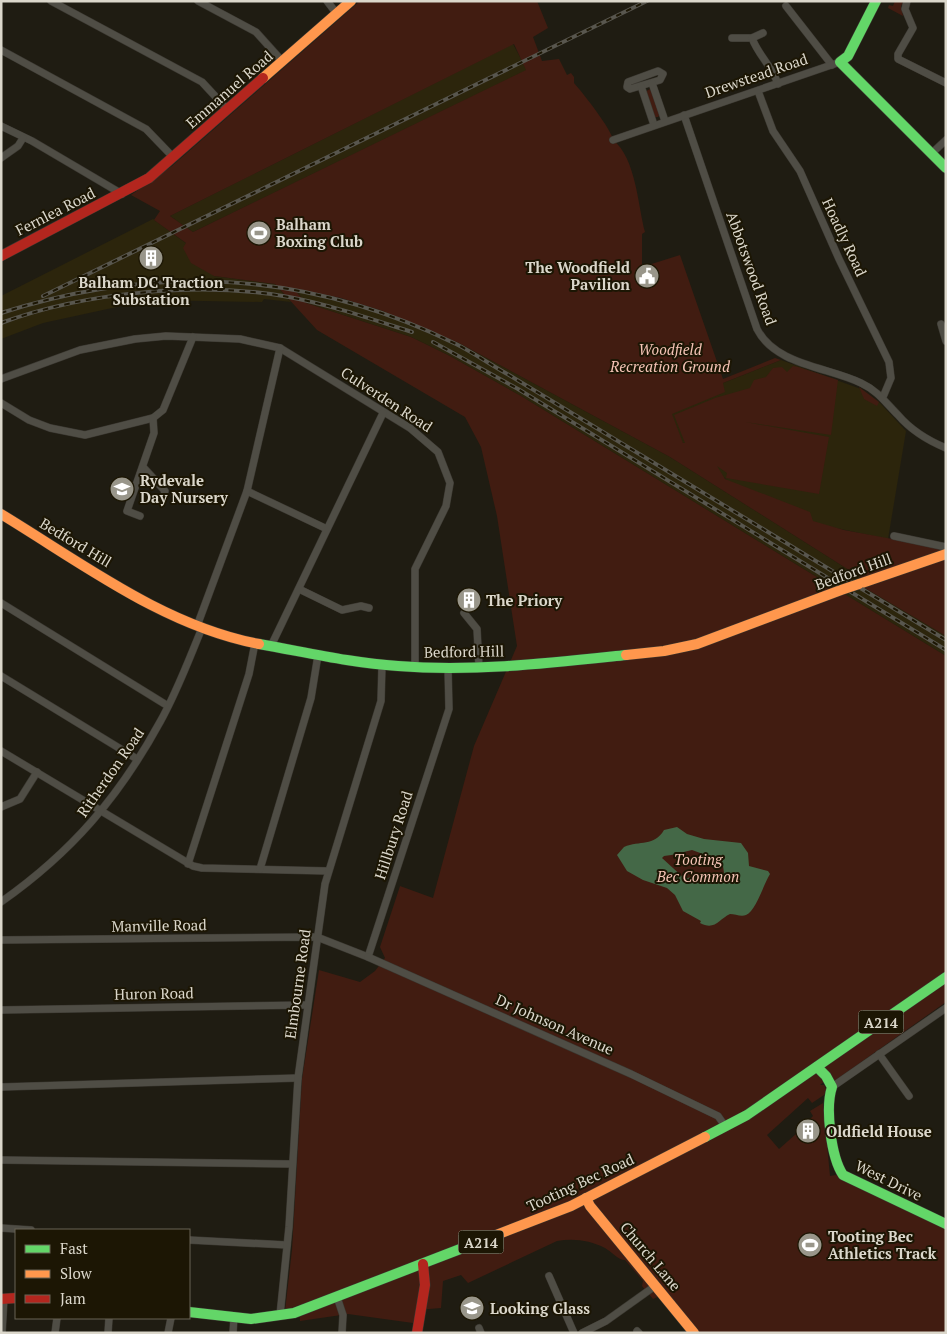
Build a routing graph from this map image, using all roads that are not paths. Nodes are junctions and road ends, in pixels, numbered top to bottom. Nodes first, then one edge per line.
1 (51, 1) edge
2 (198, 1) edge
3 (327, 1) edge
4 (351, 1) edge
5 (876, 1) edge
6 (907, 1) edge
7 (786, 6) dead end
8 (337, 14) junction
9 (763, 33) dead end
10 (732, 38) dead end
11 (752, 38) junction
12 (1, 50) edge
13 (283, 62) junction
14 (836, 64) junction
15 (652, 83) junction
16 (946, 83) edge
17 (778, 84) junction
18 (641, 86) junction
19 (758, 90) junction
20 (227, 109) junction
21 (684, 115) junction
22 (666, 121) junction
23 (654, 125) junction
24 (1, 126) edge
25 (23, 138) junction
26 (613, 140) dead end
27 (946, 140) edge
28 (931, 154) junction
29 (173, 157) junction
30 (1, 158) edge
31 (946, 168) edge
32 (122, 194) junction
33 (1, 256) edge
34 (940, 324) dead end
35 (193, 336) junction
36 (946, 341) edge
37 (280, 348) junction
38 (1, 379) edge
39 (883, 397) junction
40 (1, 403) edge
41 (383, 413) junction
42 (153, 418) junction
43 (946, 448) edge
44 (144, 468) junction
45 (247, 491) junction
46 (163, 498) dead end
47 (1, 514) edge
48 (140, 516) dead end
49 (327, 529) junction
50 (894, 536) dead end
51 (946, 547) edge
52 (946, 554) edge
53 (299, 589) junction
54 (1, 602) edge
55 (369, 608) dead end
56 (464, 613) dead end
57 (200, 627) junction
58 (255, 643) junction
59 (271, 646) junction
60 (318, 655) junction
61 (382, 665) junction
62 (415, 667) junction
63 (479, 667) junction
64 (448, 668) junction
65 (1, 676) edge
66 (168, 706) junction
67 (1, 751) edge
68 (138, 759) junction
69 (37, 772) junction
70 (1, 807) edge
71 (101, 811) junction
72 (188, 864) junction
73 (260, 869) junction
74 (328, 871) junction
75 (1, 902) edge
76 (317, 937) junction
77 (1, 940) edge
78 (368, 957) junction
79 (946, 977) edge
80 (307, 1005) junction
81 (946, 1008) edge
82 (1, 1010) edge
83 (878, 1054) junction
84 (817, 1067) junction
85 (298, 1078) junction
86 (1, 1087) edge
87 (832, 1088) junction
88 (909, 1096) dead end
89 (725, 1126) junction
90 (1, 1160) edge
91 (292, 1164) junction
92 (586, 1198) junction
93 (946, 1224) edge
94 (1, 1228) edge
95 (16, 1229) edge
96 (190, 1240) edge
97 (287, 1245) junction
98 (423, 1264) junction
99 (549, 1276) dead end
100 (655, 1286) junction
101 (337, 1297) junction
102 (15, 1298) edge
103 (2, 1299) edge
104 (190, 1312) edge
105 (280, 1315) junction
106 (234, 1317) junction
107 (56, 1319) edge
108 (109, 1319) edge
109 (171, 1319) edge
110 (2, 1333) edge
111 (55, 1333) edge
112 (108, 1333) edge
113 (168, 1333) edge
114 (233, 1333) edge
115 (342, 1333) edge
116 (417, 1333) edge
117 (574, 1333) edge
118 (582, 1333) edge
119 (694, 1333) edge

1 - 20 street
2 - 13 street
3 - 8 street
4 - 8 main road, Emmanuel Road
5 - 14 main road
6 - 16 street
7 - 14 street
8 - 13 main road, Emmanuel Road
9 - 11 street
10 - 11 street
11 - 17 street
12 - 29 street
13 - 20 main road, Emmanuel Road
14 - 17 street, Drewstead Road
14 - 28 main road
15 - 18 street
15 - 18 street
15 - 22 street
17 - 19 street, Drewstead Road
18 - 23 street
19 - 21 street, Drewstead Road
19 - 39 street, Hoadly Road
20 - 29 main road, Emmanuel Road
21 - 22 street, Drewstead Road
21 - 39 street, Abbotswood Road
22 - 23 street, Drewstead Road
23 - 26 street, Drewstead Road
24 - 25 street
25 - 30 street
25 - 32 street
27 - 28 street
28 - 31 main road
29 - 32 main road, Emmanuel Road
32 - 33 main road, Fernlea Road
34 - 36 street
35 - 37 street, Culverden Road
35 - 38 street, Culverden Road
35 - 42 street
37 - 41 street, Culverden Road
37 - 45 street, Ritherdon Road
39 - 43 street, Abbotswood Road
40 - 42 street
41 - 49 street
41 - 62 street, Culverden Road
42 - 44 street
44 - 46 street
44 - 48 street
45 - 49 street
45 - 57 street, Ritherdon Road
47 - 57 main road, Bedford Hill
49 - 53 street
50 - 51 street
52 - 63 main road, Bedford Hill, bridge
53 - 55 street
53 - 59 street
54 - 66 street
56 - 63 street
57 - 58 main road, Bedford Hill
57 - 66 street, Ritherdon Road
58 - 59 main road, Bedford Hill
58 - 72 street
59 - 60 main road, Bedford Hill
60 - 61 main road, Bedford Hill
60 - 73 street
61 - 62 main road, Bedford Hill
61 - 74 street, Elmbourne Road
62 - 64 main road, Bedford Hill
63 - 64 main road, Bedford Hill
64 - 78 street, Hillbury Road
65 - 68 street
66 - 68 street, Ritherdon Road
67 - 69 street
68 - 71 street, Ritherdon Road
69 - 70 street
69 - 71 street
71 - 72 street
71 - 75 street, Ritherdon Road
72 - 73 street
73 - 74 street
74 - 76 street, Elmbourne Road
76 - 77 street, Manville Road
76 - 78 street
76 - 80 street, Elmbourne Road
78 - 89 street, Dr Johnson Avenue
79 - 84 main road, Tooting Bec Road / A214
80 - 82 street, Huron Road
80 - 85 street, Elmbourne Road
81 - 83 street
83 - 87 street
83 - 88 street
84 - 87 main road
84 - 89 main road, Tooting Bec Road / A214
85 - 86 street
85 - 91 street, Elmbourne Road
87 - 93 main road, West Drive
89 - 92 main road, Tooting Bec Road / A214
90 - 91 street
91 - 97 street, Elmbourne Road
92 - 98 main road, Tooting Bec Road / A214
92 - 100 main road, Church Lane
94 - 95 street
96 - 97 street
97 - 105 street, Elmbourne Road
98 - 101 main road, Tooting Bec Road / A214
98 - 116 main road
99 - 117 street
100 - 118 street
100 - 119 main road, Church Lane
101 - 105 main road, Tooting Bec Road / A214
101 - 115 street
102 - 103 main road
103 - 110 street
104 - 106 main road, Tooting Bec Road / A214
105 - 106 main road, Tooting Bec Road / A214
106 - 114 street
107 - 111 street
108 - 112 street
109 - 113 street

